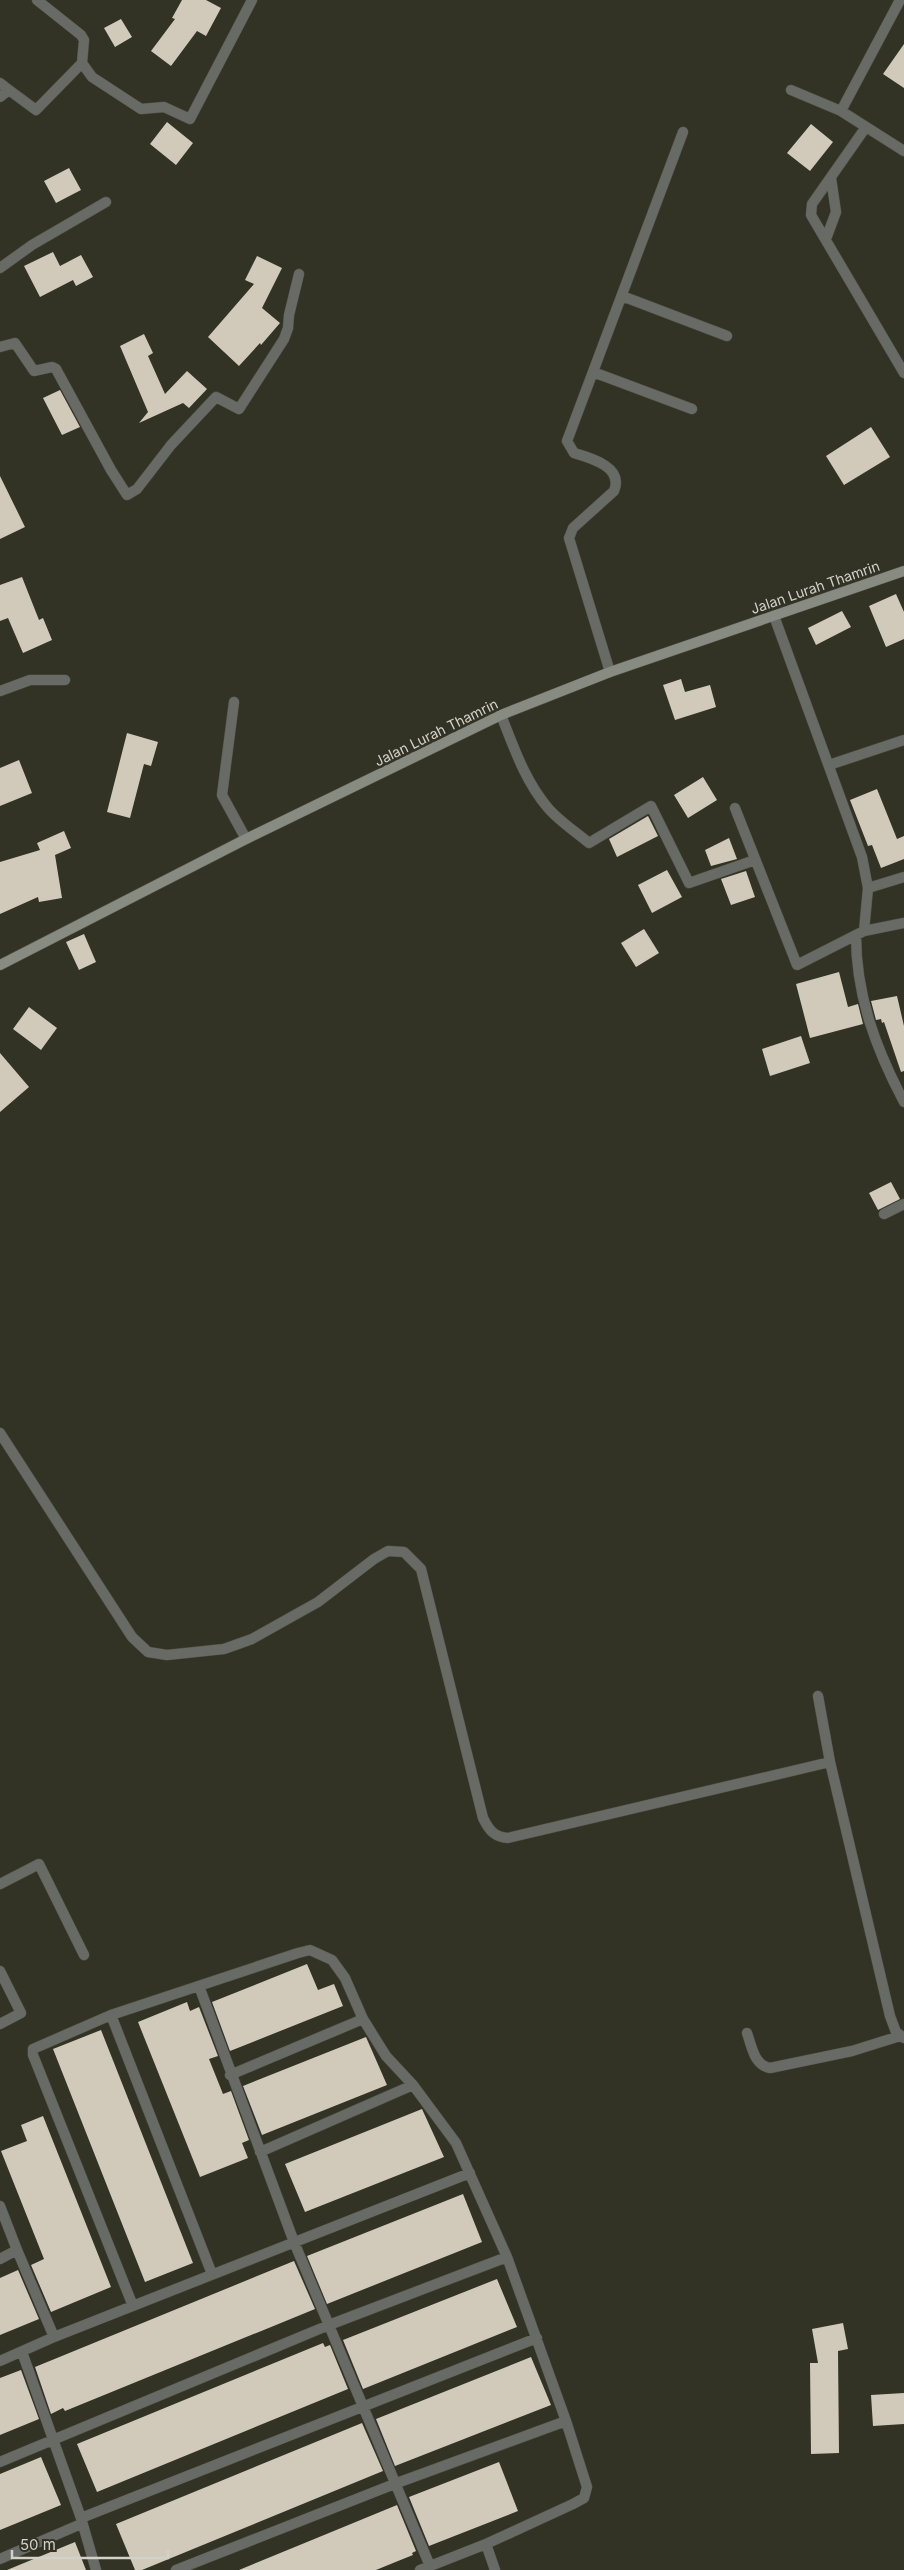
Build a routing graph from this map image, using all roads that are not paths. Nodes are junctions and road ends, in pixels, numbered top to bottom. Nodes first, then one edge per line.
1 (37, 0) edge
2 (252, 0) edge
3 (900, 0) edge
4 (82, 63) junction
5 (0, 83) edge
6 (9, 90) junction
7 (791, 90) dead end
8 (0, 97) edge
9 (841, 112) junction
10 (866, 127) junction
11 (683, 132) dead end
12 (904, 151) edge
13 (831, 178) junction
14 (106, 202) dead end
15 (826, 239) junction
16 (0, 268) edge
17 (299, 274) dead end
18 (622, 296) junction
19 (727, 336) dead end
20 (0, 347) edge
21 (593, 372) junction
22 (904, 373) edge
23 (692, 409) dead end
24 (904, 571) edge
25 (774, 616) junction
26 (610, 672) junction
27 (64, 680) dead end
28 (0, 691) edge
29 (234, 702) dead end
30 (501, 715) junction
31 (904, 740) edge
32 (829, 765) junction
33 (735, 808) dead end
34 (246, 839) junction
35 (755, 860) junction
36 (904, 877) edge
37 (868, 888) junction
38 (904, 923) edge
39 (860, 933) junction
40 (0, 965) edge
41 (904, 1102) edge
42 (904, 1204) edge
43 (884, 1214) dead end
44 (0, 1434) edge
45 (818, 1696) dead end
46 (830, 1762) junction
47 (0, 1884) edge
48 (84, 1955) dead end
49 (0, 1971) edge
50 (199, 1986) junction
51 (111, 2014) junction
52 (363, 2019) junction
53 (0, 2024) edge
54 (747, 2033) dead end
55 (902, 2037) edge
56 (230, 2075) junction
57 (413, 2085) junction
58 (260, 2152) junction
59 (470, 2173) junction
60 (0, 2206) edge
61 (294, 2242) junction
62 (17, 2250) junction
63 (507, 2257) junction
64 (0, 2259) edge
65 (212, 2274) junction
66 (133, 2306) junction
67 (328, 2325) junction
68 (54, 2337) junction
69 (538, 2338) junction
70 (22, 2352) junction
71 (0, 2361) edge
72 (363, 2406) junction
73 (566, 2421) junction
74 (54, 2440) junction
75 (0, 2462) edge
76 (397, 2483) junction
77 (81, 2521) junction
78 (486, 2544) junction
79 (0, 2559) edge
80 (430, 2566) junction
81 (96, 2570) edge
82 (176, 2570) edge
83 (420, 2570) edge
84 (495, 2570) edge

1 - 4 street
2 - 4 street
3 - 9 street
4 - 6 street
5 - 6 street
6 - 8 street
7 - 9 street
9 - 10 street
10 - 12 street
10 - 13 street
11 - 18 street
13 - 15 street
13 - 15 street
14 - 16 street
15 - 22 street
17 - 20 street
18 - 19 street
18 - 21 street
21 - 23 street
21 - 26 street
24 - 25 street, Jalan Lurah Thamrin
25 - 26 street, Jalan Lurah Thamrin
25 - 32 street
26 - 30 street, Jalan Lurah Thamrin
27 - 28 street
29 - 34 street
30 - 34 street, Jalan Lurah Thamrin
30 - 35 street
31 - 32 street
32 - 37 street
33 - 35 street
34 - 40 street, Jalan Lurah Thamrin
35 - 39 street
36 - 37 street
37 - 39 street
38 - 39 street
39 - 41 street
42 - 43 street
44 - 46 street
45 - 46 street
46 - 55 street
47 - 48 street
49 - 53 street
50 - 51 street
50 - 52 street
50 - 56 street
51 - 65 street
51 - 66 street
52 - 56 street
52 - 57 street
54 - 55 street
56 - 58 street
57 - 58 street
57 - 59 street
58 - 61 street
59 - 61 street
59 - 63 street
60 - 62 street
61 - 65 street
61 - 67 street
62 - 64 street
62 - 68 street
63 - 67 street
63 - 69 street
65 - 66 street
66 - 68 street
67 - 72 street
67 - 74 street
68 - 70 street
69 - 72 street
69 - 73 street
70 - 71 street
70 - 74 street
72 - 76 street
72 - 77 street
73 - 76 street
73 - 78 street
74 - 75 street
74 - 77 street
76 - 80 street
76 - 82 street
77 - 79 street
77 - 81 street
78 - 80 street
78 - 84 street
80 - 83 street

